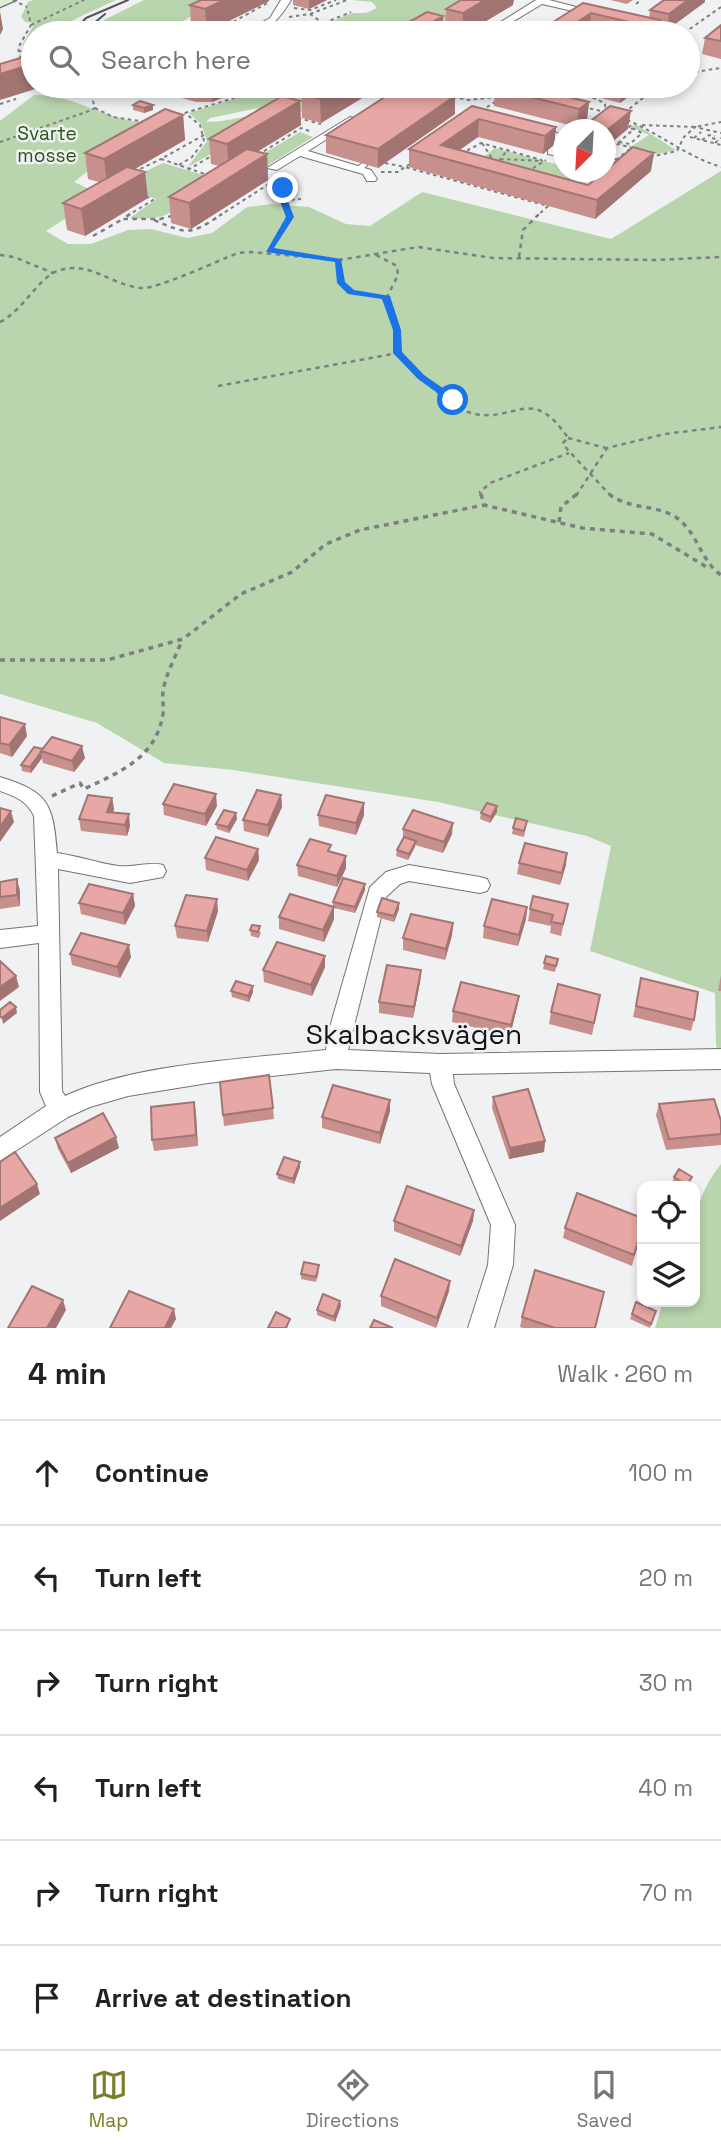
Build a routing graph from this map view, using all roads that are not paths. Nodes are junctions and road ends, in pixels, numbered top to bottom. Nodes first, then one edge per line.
1 (11, 0) edge
2 (285, 0) edge
3 (541, 0) edge
4 (0, 3) edge
5 (610, 16) edge
6 (272, 21) edge
7 (507, 21) edge
8 (359, 114) edge
9 (530, 128) edge
10 (299, 152) junction
11 (551, 159) road end
12 (273, 168) road end
13 (365, 171) road end
14 (0, 784) edge
15 (48, 860) junction
16 (156, 871) dead end
17 (480, 886) dead end
18 (47, 933) junction
19 (0, 939) edge
20 (336, 1059) junction
21 (721, 1059) edge
22 (440, 1064) junction
23 (60, 1110) junction
24 (0, 1150) edge
25 (481, 1328) edge

1 - 4 street
2 - 6 street
3 - 5 street
3 - 7 street
8 - 10 street
9 - 11 street
10 - 12 street
10 - 13 street
14 - 15 street
15 - 16 street
15 - 18 street
17 - 20 street
18 - 19 street
18 - 23 street
20 - 22 street, Skalbacksvägen
20 - 23 street, Skalbacksvägen
21 - 22 street, Skalbacksvägen
22 - 25 street
23 - 24 street, Skalbacksvägen

